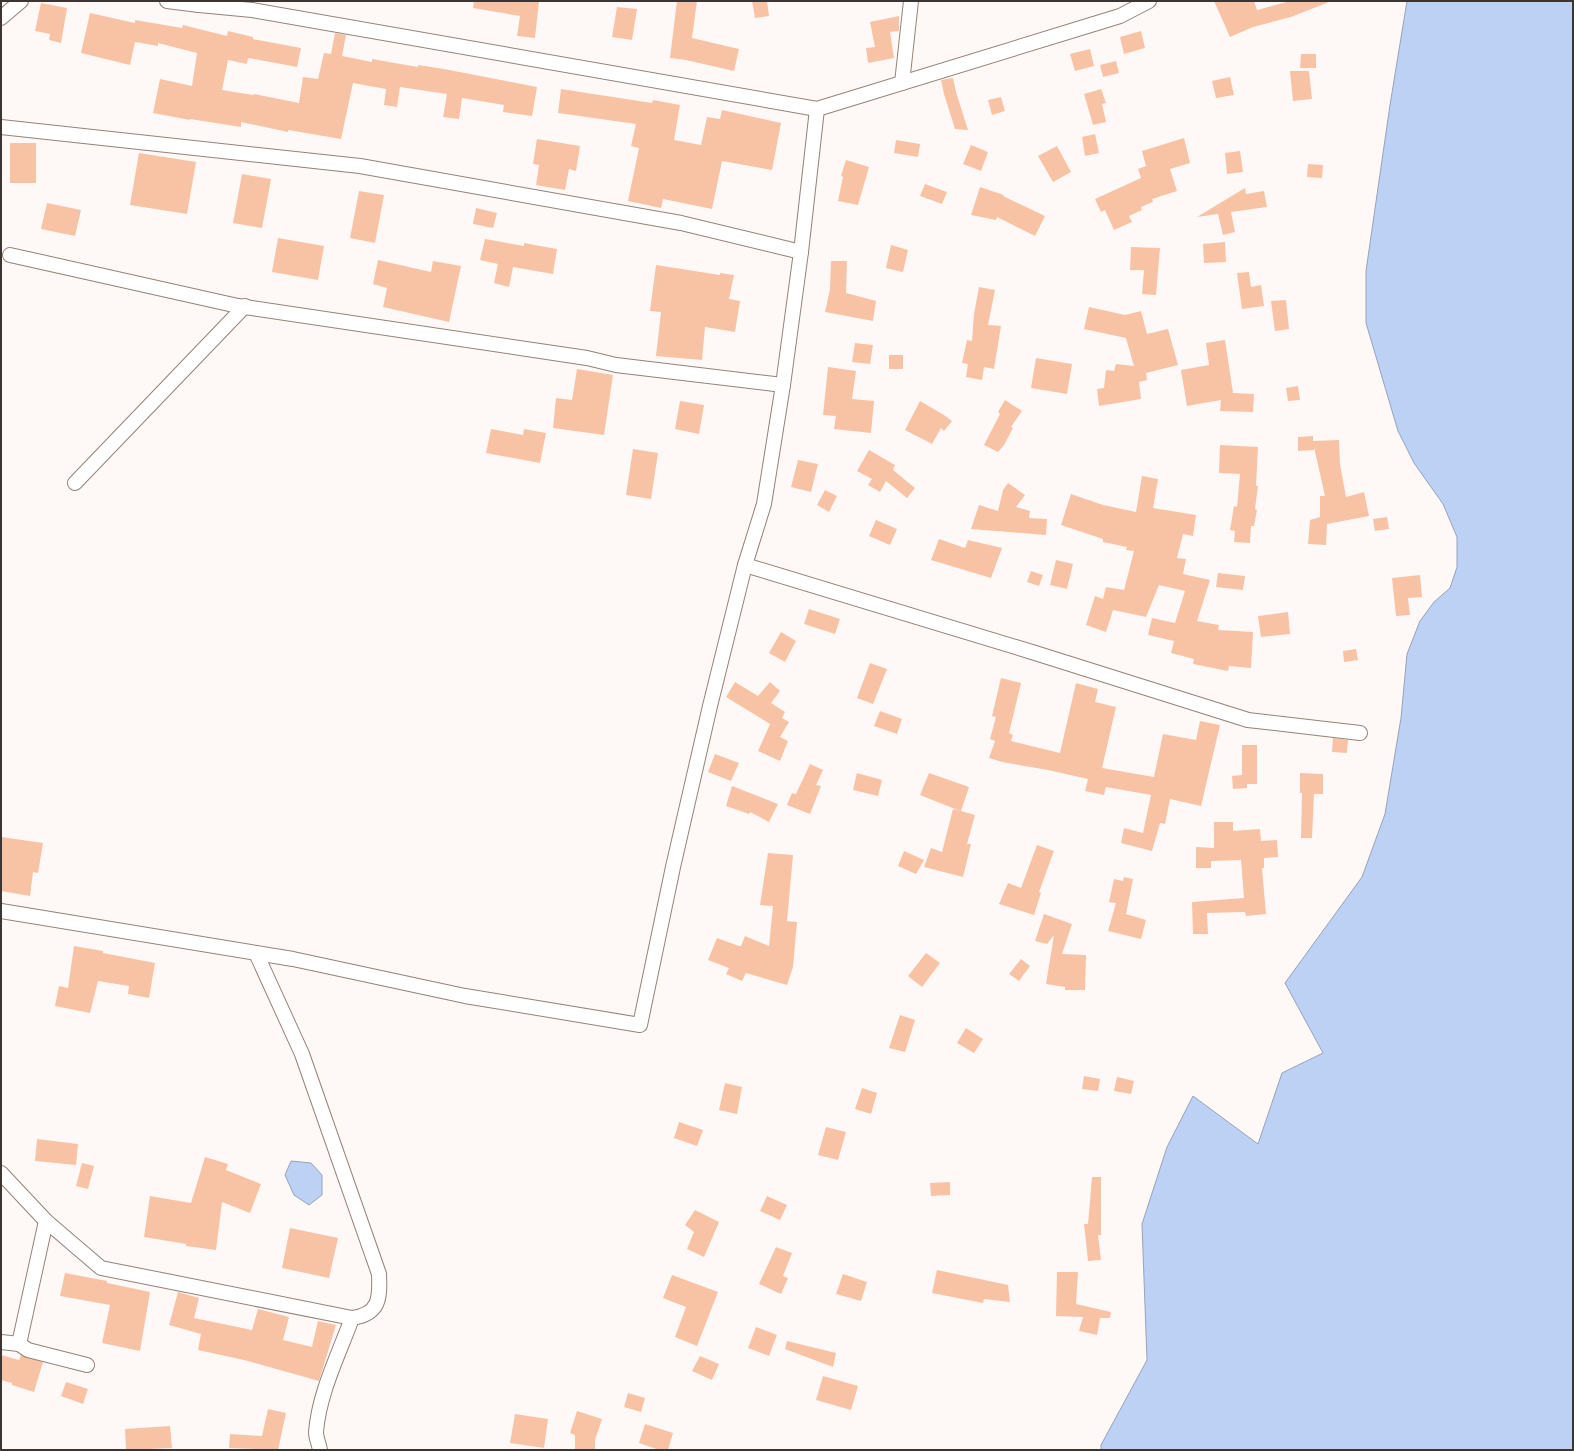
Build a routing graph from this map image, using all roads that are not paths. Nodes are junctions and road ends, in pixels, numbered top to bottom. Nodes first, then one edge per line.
1 (21, 1) edge
2 (167, 1) edge
3 (911, 1) edge
4 (1149, 1) edge
5 (196, 3) edge
6 (254, 6) edge
7 (1, 18) edge
8 (902, 83) junction
9 (817, 109) junction
10 (1, 127) edge
11 (801, 252) junction
12 (10, 255) dead end
13 (245, 306) junction
14 (783, 385) junction
15 (75, 483) dead end
16 (745, 565) junction
17 (1360, 733) dead end
18 (1, 911) edge
19 (256, 953) junction
20 (1, 1173) edge
21 (46, 1221) junction
22 (352, 1318) junction
23 (1, 1342) edge
24 (19, 1344) junction
25 (87, 1365) dead end
26 (320, 1450) edge

1 - 7 street
2 - 5 street
3 - 8 street
4 - 8 street
5 - 6 street
6 - 9 street
8 - 9 street
9 - 11 street
10 - 11 street
11 - 14 street
12 - 13 street
13 - 14 street
13 - 15 street
14 - 16 street
16 - 17 street
16 - 19 street
18 - 19 street
19 - 22 street
20 - 21 street
21 - 22 street
21 - 24 street
22 - 26 street
23 - 24 street
24 - 25 street

